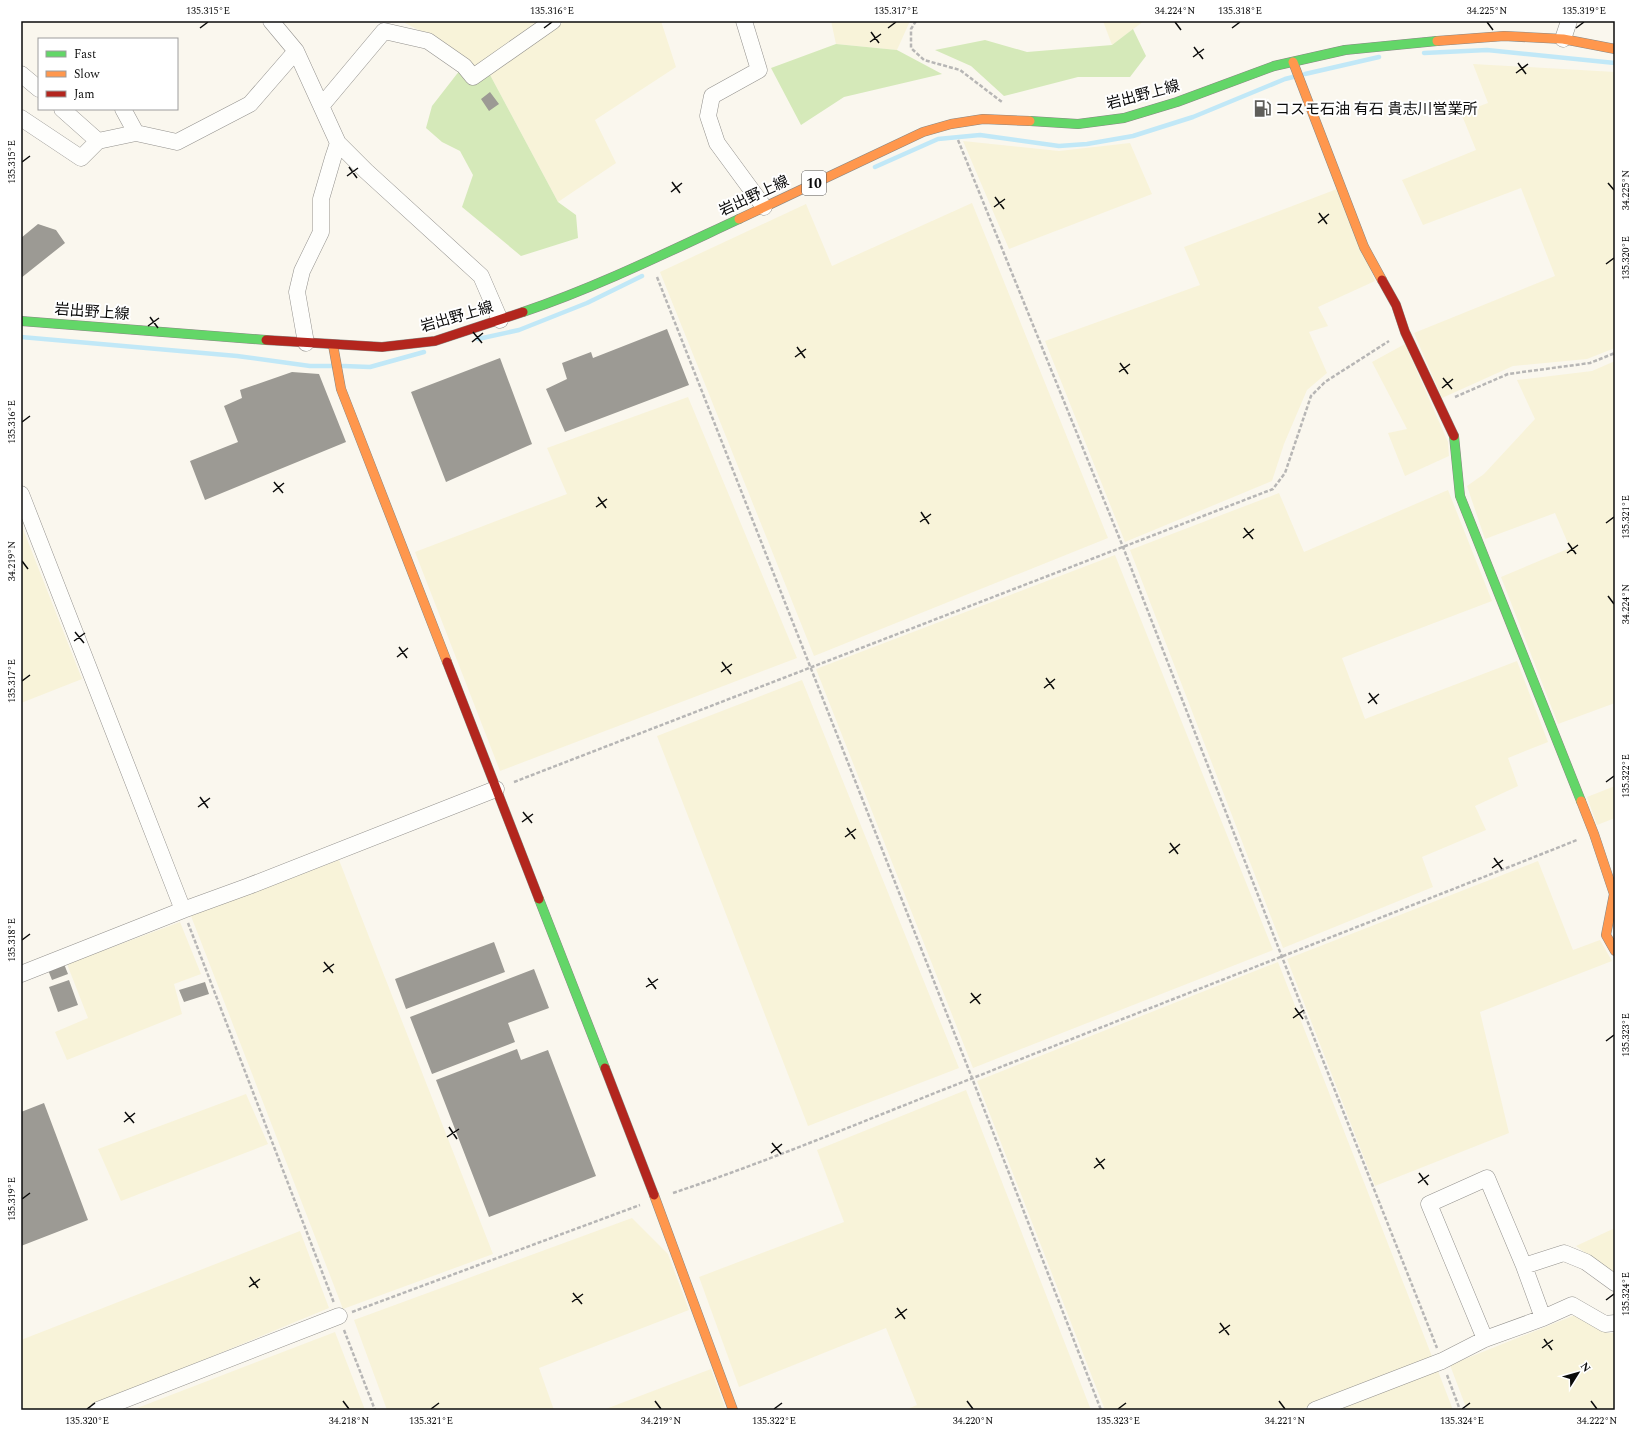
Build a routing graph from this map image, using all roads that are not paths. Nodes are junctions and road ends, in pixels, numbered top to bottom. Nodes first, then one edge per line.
1 (271, 21) edge
2 (554, 21) edge
3 (744, 21) edge
4 (1569, 21) edge
5 (1563, 39) junction
6 (1615, 49) edge
7 (296, 51) junction
8 (1293, 62) junction
9 (322, 105) junction
10 (63, 110) edge
11 (124, 110) edge
12 (21, 118) edge
13 (136, 133) junction
14 (98, 141) junction
15 (338, 143) junction
16 (764, 207) junction
17 (500, 320) junction
18 (21, 321) edge
19 (306, 343) junction
20 (333, 344) junction
21 (21, 494) edge
22 (496, 789) junction
23 (183, 910) junction
24 (1615, 951) edge
25 (21, 974) edge
26 (1524, 1266) junction
27 (1615, 1284) edge
28 (339, 1316) road end
29 (1543, 1318) junction
30 (1615, 1323) edge
31 (1485, 1339) junction
32 (98, 1410) edge
33 (733, 1410) edge
34 (1315, 1410) edge

1 - 7 street
2 - 9 street
3 - 16 street
4 - 5 street
5 - 6 street, 岩出野上線 / 10
5 - 8 street, 岩出野上線 / 10
7 - 9 street
7 - 13 street
8 - 16 street, 岩出野上線 / 10
8 - 24 street
9 - 15 street
10 - 14 street
11 - 13 street
12 - 14 street
13 - 14 street
15 - 17 street
15 - 19 street
16 - 17 street, 岩出野上線 / 10
17 - 20 street, 岩出野上線 / 10
18 - 19 street, 岩出野上線 / 10
19 - 20 street, 岩出野上線 / 10
20 - 22 street
21 - 23 street
22 - 23 street
22 - 33 street
23 - 25 street
26 - 27 street
26 - 29 street
26 - 31 street
28 - 32 street
29 - 30 street
29 - 31 street
31 - 34 street

